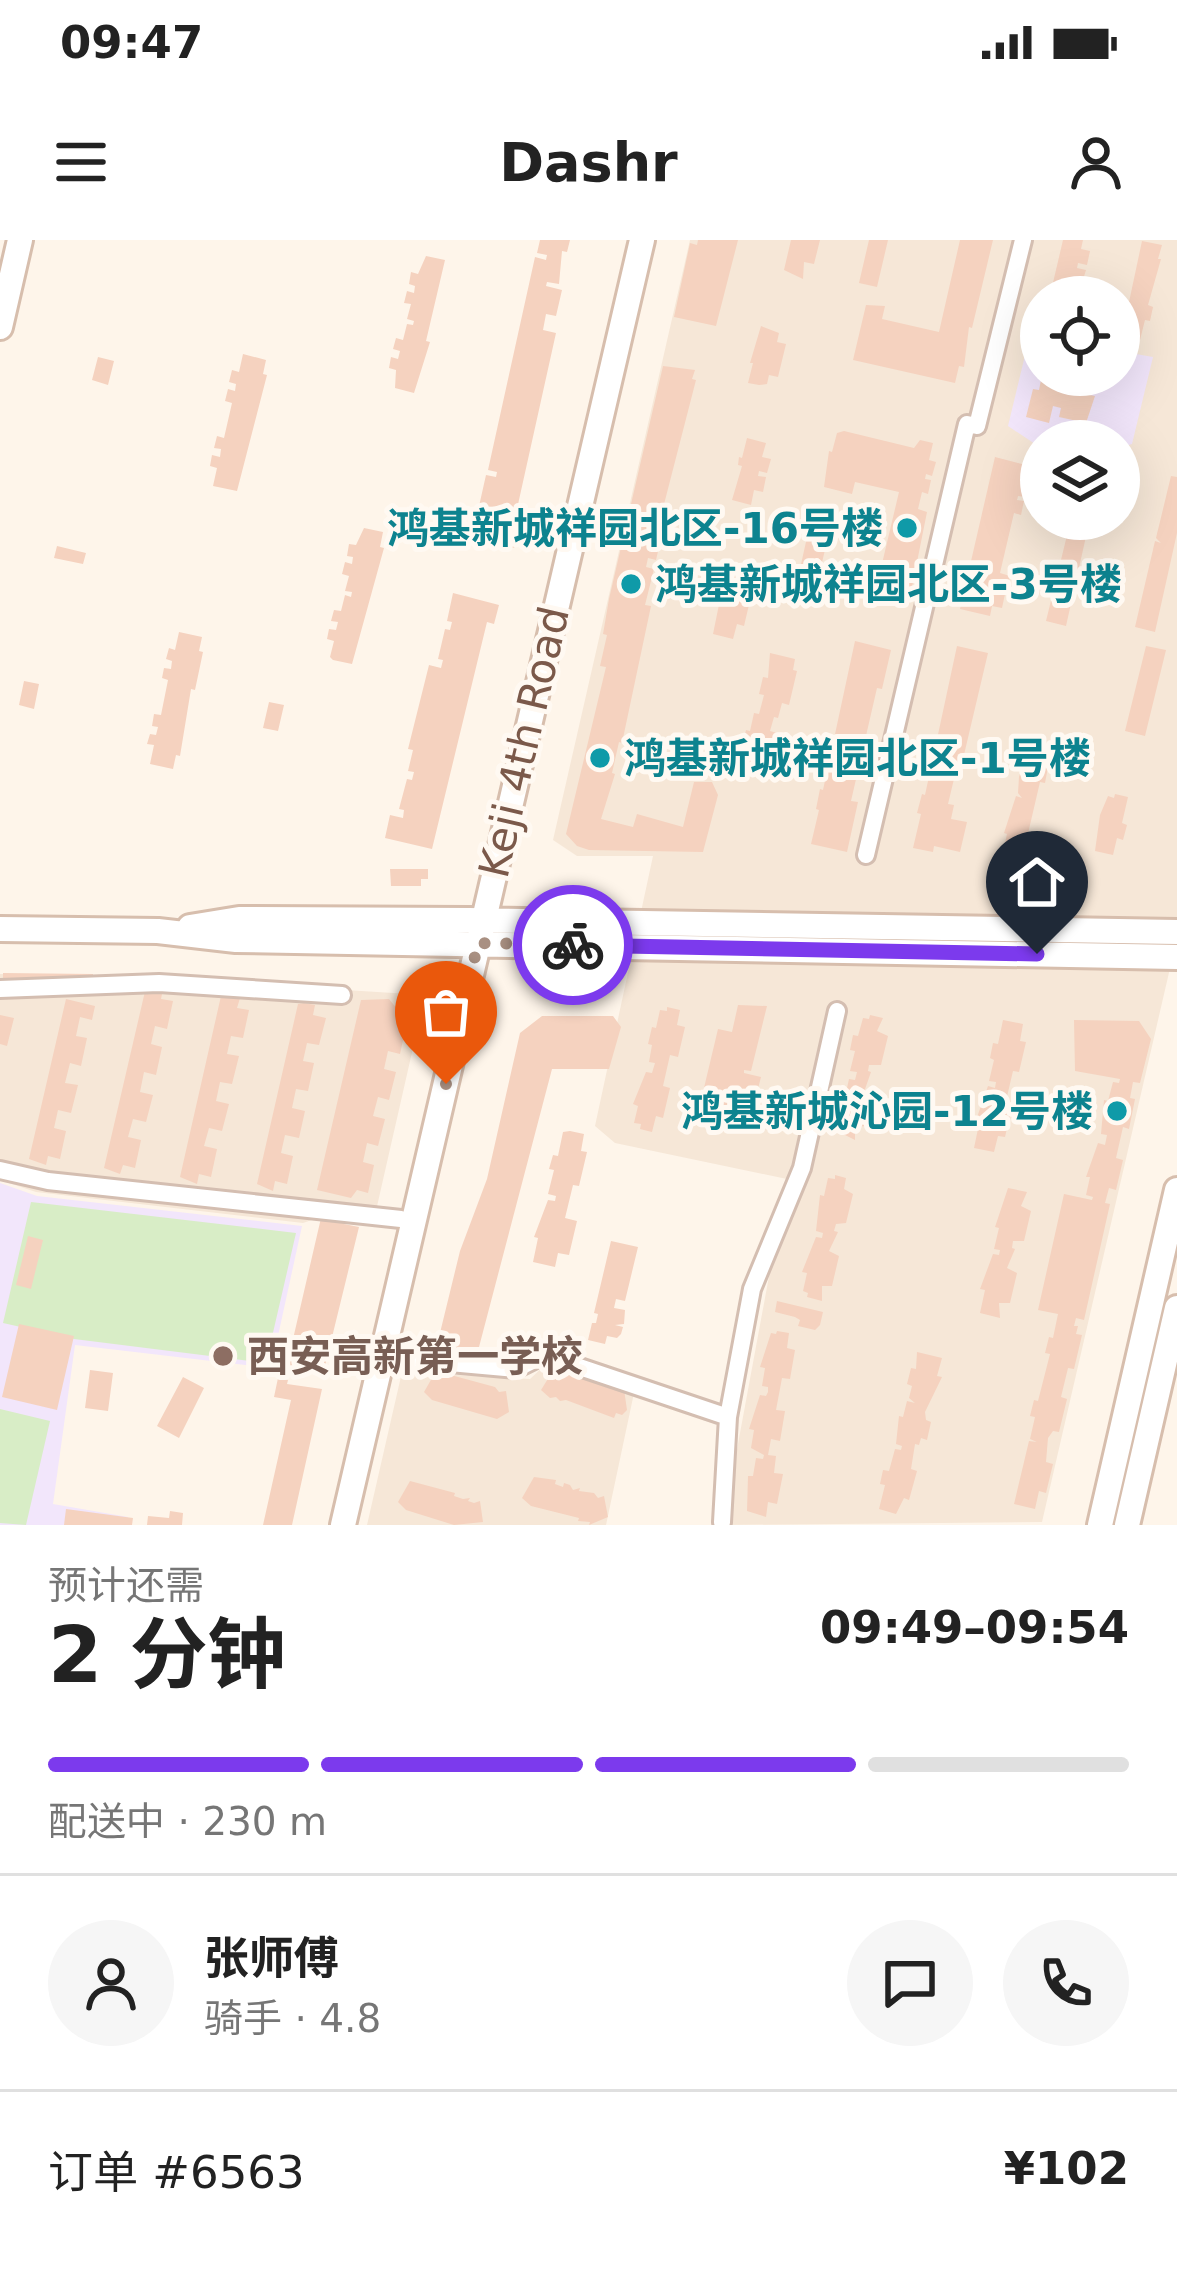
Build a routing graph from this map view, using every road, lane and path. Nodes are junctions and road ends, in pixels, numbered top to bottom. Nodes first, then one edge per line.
1 (20, 240) edge
2 (625, 240) edge
3 (642, 240) edge
4 (1023, 240) edge
5 (0, 327) edge
6 (866, 855) dead end
7 (0, 928) edge
8 (474, 932) junction
9 (1177, 932) edge
10 (1177, 957) edge
11 (0, 989) edge
12 (341, 995) dead end
13 (837, 1011) dead end
14 (0, 1170) edge
15 (1177, 1190) edge
16 (400, 1219) junction
17 (1177, 1308) edge
18 (382, 1357) junction
19 (728, 1417) junction
20 (722, 1522) edge
21 (330, 1525) edge
22 (343, 1525) edge
23 (1100, 1525) edge
24 (1127, 1525) edge

1 - 5 street
2 - 8 street, Keji 4th Road
3 - 8 street, Keji 4th Road
4 - 6 street
7 - 8 street
8 - 9 street
8 - 10 street
8 - 16 street, Keji 4th Road
8 - 18 street, Keji 4th Road
11 - 12 street
13 - 19 street
14 - 16 street
15 - 23 street
16 - 21 street, Keji 4th Road
17 - 24 street
18 - 19 street
18 - 22 street, Keji 4th Road
19 - 20 street

